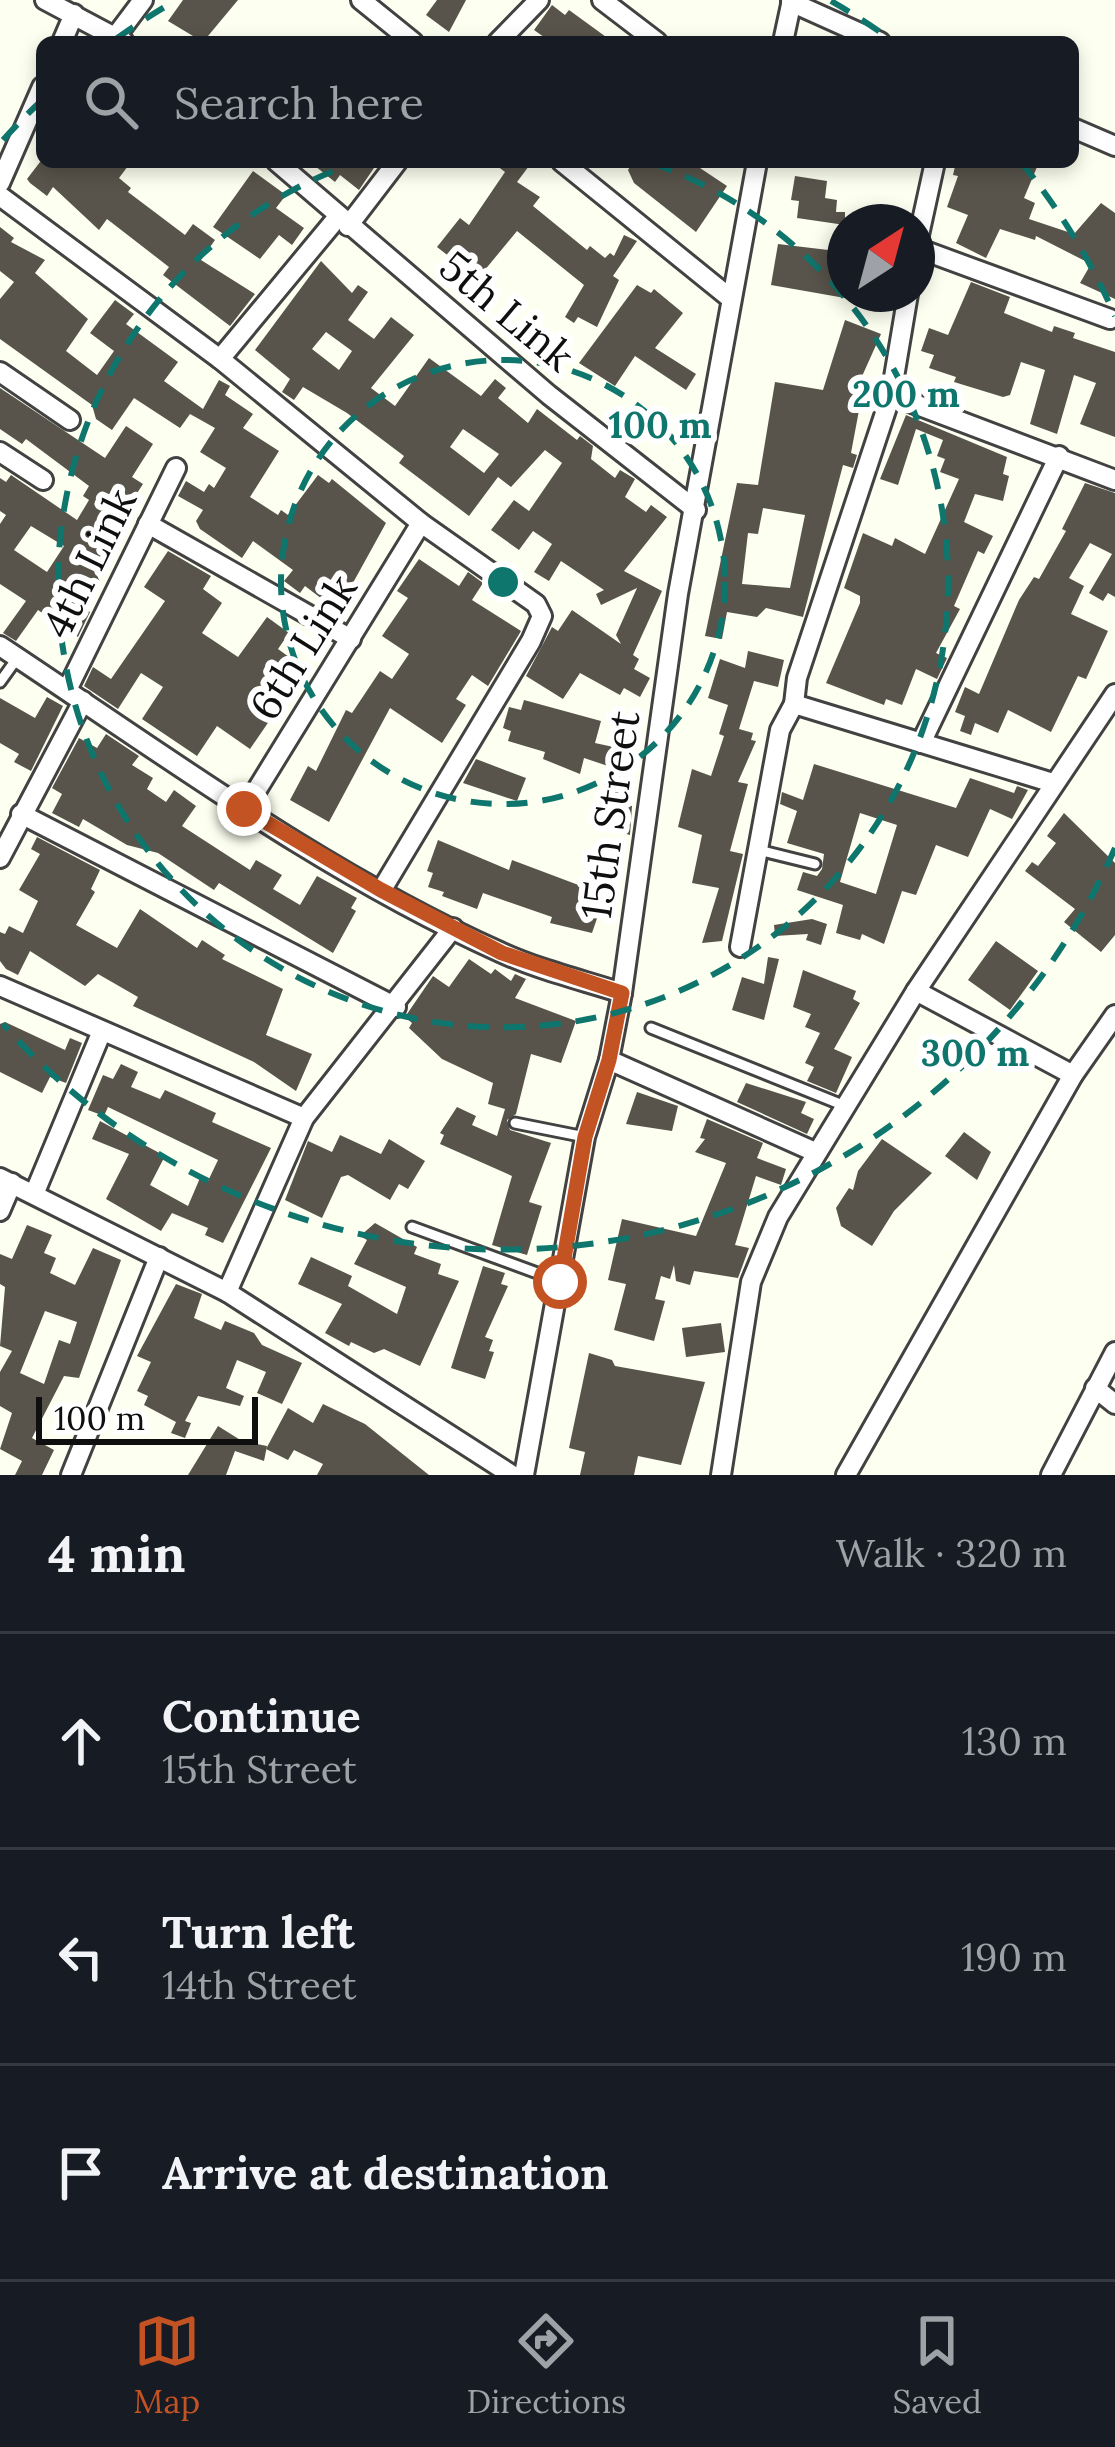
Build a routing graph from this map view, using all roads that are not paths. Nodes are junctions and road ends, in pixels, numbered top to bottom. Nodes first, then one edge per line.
1 (45, 0) edge
2 (143, 0) edge
3 (361, 0) edge
4 (539, 0) edge
5 (602, 0) edge
6 (792, 1) edge
7 (74, 14) junction
8 (65, 36) edge
9 (114, 36) edge
10 (122, 36) edge
11 (406, 36) edge
12 (504, 36) edge
13 (649, 36) edge
14 (784, 36) edge
15 (867, 36) edge
16 (36, 101) edge
17 (1079, 131) edge
18 (1115, 146) edge
19 (284, 168) edge
20 (392, 168) edge
21 (569, 168) edge
22 (756, 168) edge
23 (934, 168) edge
24 (0, 183) edge
25 (0, 196) edge
26 (926, 204) edge
27 (342, 222) junction
28 (935, 253) edge
29 (730, 298) junction
30 (905, 312) edge
31 (1109, 319) dead end
32 (220, 359) junction
33 (0, 371) edge
34 (891, 395) junction
35 (70, 420) dead end
36 (0, 452) edge
37 (1059, 456) junction
38 (176, 468) dead end
39 (43, 480) dead end
40 (1115, 480) edge
41 (696, 510) junction
42 (421, 523) junction
43 (148, 524) junction
44 (351, 639) junction
45 (0, 646) edge
46 (17, 657) junction
47 (0, 682) edge
48 (1115, 694) edge
49 (75, 695) junction
50 (794, 704) junction
51 (922, 742) junction
52 (1053, 783) junction
53 (244, 809) junction
54 (21, 814) junction
55 (758, 850) junction
56 (0, 858) edge
57 (815, 864) dead end
58 (381, 890) junction
59 (453, 928) junction
60 (740, 947) dead end
61 (0, 986) edge
62 (916, 992) junction
63 (622, 993) junction
64 (396, 1007) junction
65 (1115, 1016) edge
66 (651, 1028) dead end
67 (103, 1031) junction
68 (609, 1060) junction
69 (1073, 1075) junction
70 (844, 1106) junction
71 (304, 1118) junction
72 (515, 1123) dead end
73 (585, 1137) junction
74 (815, 1152) junction
75 (6, 1181) edge
76 (35, 1192) junction
77 (0, 1211) edge
78 (412, 1227) dead end
79 (159, 1257) junction
80 (560, 1282) junction
81 (227, 1292) junction
82 (1115, 1352) edge
83 (1095, 1388) junction
84 (1115, 1404) edge
85 (71, 1475) edge
86 (512, 1475) edge
87 (524, 1475) edge
88 (721, 1475) edge
89 (847, 1475) edge
90 (1051, 1475) edge

1 - 7 street
2 - 10 street
3 - 11 street
4 - 12 street
5 - 13 street
6 - 14 street
6 - 15 street
7 - 8 street
7 - 9 street
16 - 24 street
17 - 18 street
19 - 27 street, 5th Link
20 - 27 street
21 - 29 street
22 - 29 street, 15th Street
23 - 26 street
25 - 32 street
27 - 32 street
27 - 41 street, 5th Link
28 - 31 street
29 - 41 street, 15th Street
30 - 34 street
32 - 42 street
33 - 35 street
34 - 37 street
34 - 50 street
36 - 39 street
37 - 40 street
37 - 51 street
38 - 43 street, 4th Link
41 - 63 street, 15th Street
42 - 44 street, 6th Link
42 - 58 street
43 - 44 street
43 - 49 street, 4th Link
44 - 53 street, 6th Link
45 - 46 street
46 - 47 lane
46 - 49 street
48 - 52 street
49 - 53 street
49 - 54 street, 4th Link
50 - 51 street
50 - 55 street
51 - 52 street
52 - 62 street
53 - 58 street
54 - 56 street, 4th Link
54 - 64 street
55 - 57 lane
55 - 60 street
58 - 59 street
59 - 63 street
59 - 64 street
61 - 67 street
62 - 69 street
62 - 70 street
63 - 68 street, 15th Street
64 - 71 street
65 - 69 street
66 - 70 lane
67 - 71 street
67 - 76 street
68 - 73 street, 15th Street
68 - 74 street
69 - 89 street
70 - 74 street
71 - 81 street
72 - 73 lane
73 - 80 street, 15th Street
74 - 88 street
75 - 76 street
75 - 77 street
76 - 79 street
78 - 80 lane
79 - 81 street
79 - 85 street
80 - 87 street, 15th Street
81 - 86 street
82 - 83 street
83 - 84 street
83 - 90 street

